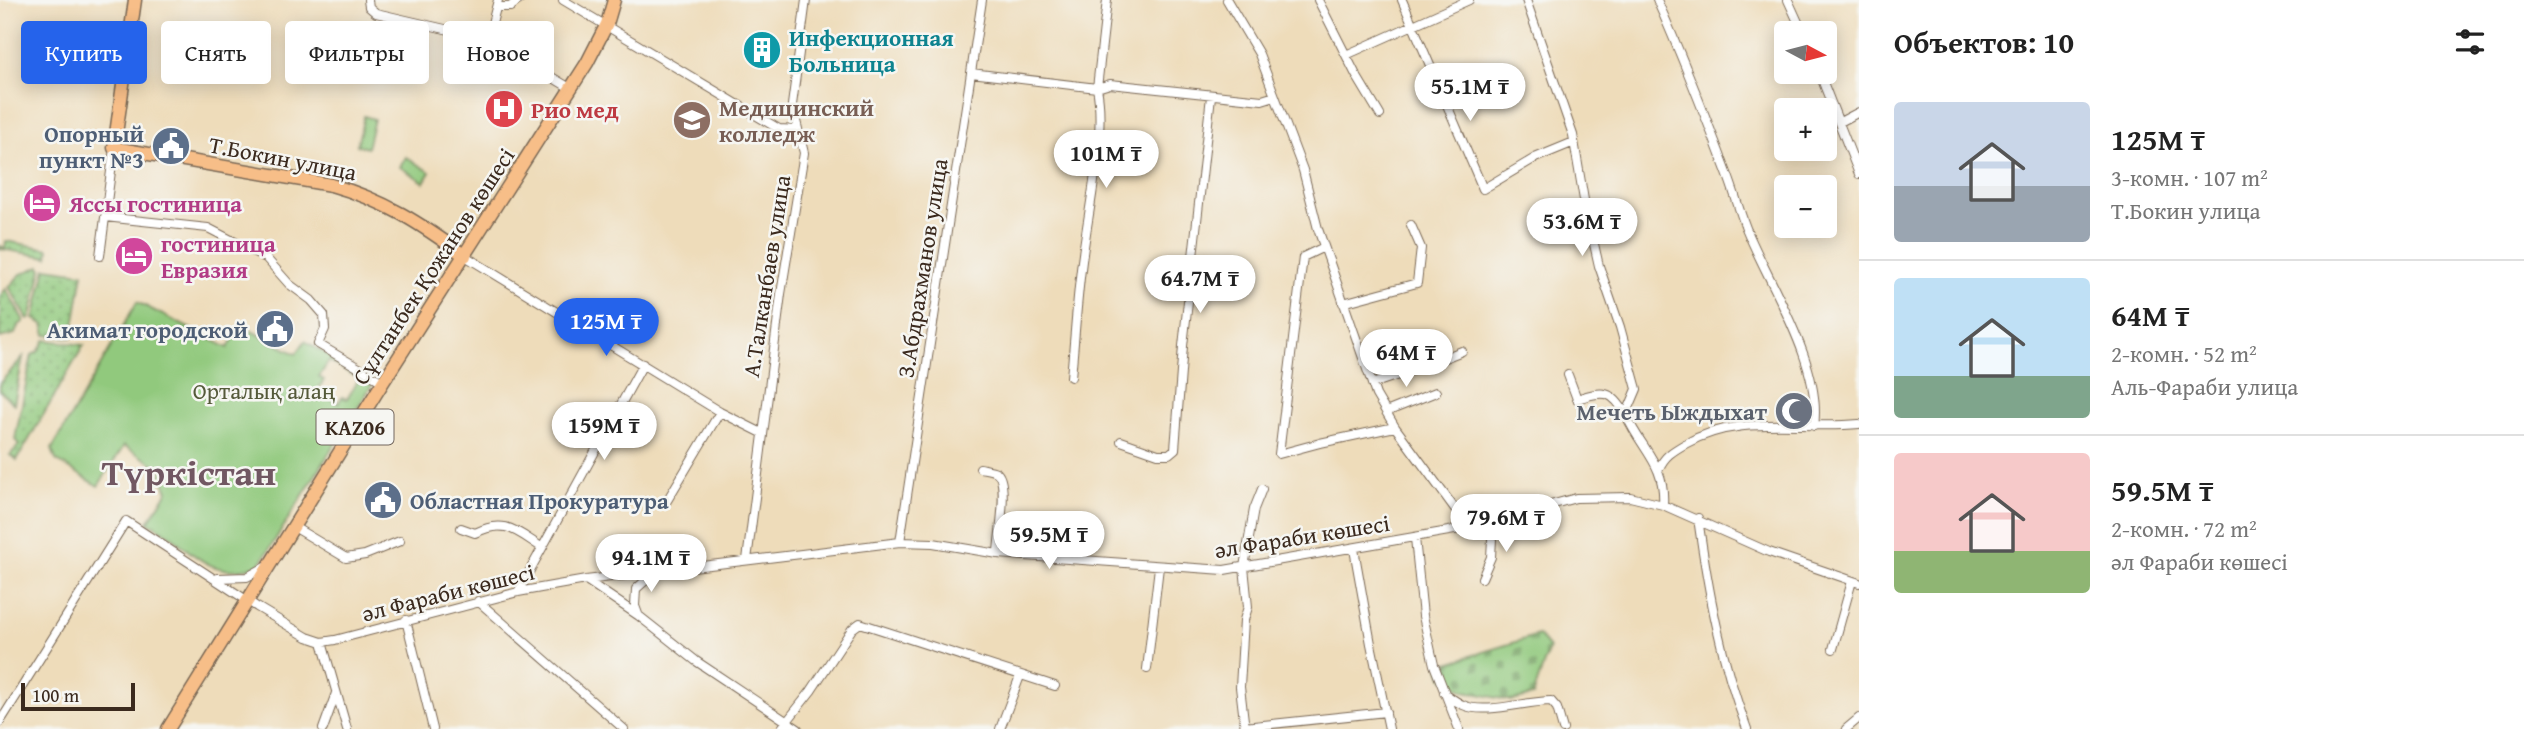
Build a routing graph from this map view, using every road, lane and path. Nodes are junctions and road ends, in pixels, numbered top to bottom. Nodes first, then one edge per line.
1 (135, 0) edge
2 (368, 0) edge
3 (519, 0) edge
4 (563, 0) edge
5 (614, 0) edge
6 (806, 0) edge
7 (982, 0) edge
8 (1107, 0) edge
9 (1227, 0) edge
10 (1318, 0) edge
11 (1402, 0) edge
12 (1469, 0) edge
13 (1526, 0) edge
14 (1657, 0) edge
15 (1788, 0) edge
16 (497, 4) edge
17 (493, 21) edge
18 (1797, 21) edge
19 (607, 24) junction
20 (1413, 26) junction
21 (443, 29) edge
22 (1346, 55) junction
23 (971, 74) junction
24 (554, 79) edge
25 (1824, 84) edge
26 (1097, 88) junction
27 (570, 89) junction
28 (1211, 96) junction
29 (1275, 96) junction
30 (1859, 112) edge
31 (1380, 115) dead end
32 (1840, 122) junction
33 (798, 130) junction
34 (1574, 142) junction
35 (114, 148) junction
36 (1859, 174) edge
37 (105, 217) junction
38 (1411, 225) dead end
39 (1324, 247) junction
40 (100, 256) dead end
41 (465, 256) junction
42 (1343, 303) junction
43 (1462, 351) dead end
44 (643, 365) junction
45 (1567, 375) dead end
46 (1071, 377) dead end
47 (383, 382) junction
48 (1372, 384) junction
49 (1436, 392) dead end
50 (720, 412) junction
51 (1386, 412) junction
52 (1626, 415) junction
53 (1859, 424) edge
54 (1814, 426) junction
55 (1395, 427) junction
56 (762, 433) junction
57 (1121, 441) dead end
58 (980, 468) dead end
59 (1659, 470) junction
60 (1262, 489) dead end
61 (666, 504) dead end
62 (1663, 505) junction
63 (1698, 518) junction
64 (1493, 521) junction
65 (293, 527) junction
66 (461, 528) dead end
67 (1466, 528) junction
68 (1415, 538) junction
69 (400, 541) dead end
70 (900, 542) junction
71 (541, 547) junction
72 (1354, 549) junction
73 (998, 554) junction
74 (747, 560) junction
75 (273, 561) junction
76 (1159, 567) junction
77 (1244, 567) junction
78 (656, 572) junction
79 (214, 578) junction
80 (1482, 578) dead end
81 (586, 580) junction
82 (1856, 582) edge
83 (518, 592) junction
84 (248, 601) junction
85 (478, 601) junction
86 (639, 616) junction
87 (406, 620) junction
88 (322, 642) junction
89 (1833, 649) dead end
90 (1147, 669) dead end
91 (1020, 676) junction
92 (1055, 686) dead end
93 (336, 693) junction
94 (1444, 693) junction
95 (1386, 712) junction
96 (1859, 718) edge
97 (0, 722) edge
98 (784, 725) edge
99 (1244, 728) edge
100 (168, 729) edge
101 (323, 729) edge
102 (347, 729) edge
103 (433, 729) edge
104 (624, 729) edge
105 (798, 729) edge
106 (1000, 729) edge
107 (1389, 729) edge
108 (1459, 729) edge
109 (1563, 729) edge
110 (1746, 729) edge
111 (1846, 729) edge

1 - 35 main road
2 - 21 street
3 - 16 street
4 - 19 street
5 - 19 main road, Сұлтанбек Қожанов көшесі / KАZ06
6 - 33 street, А.Талканбаев улица
7 - 23 street, З.Абдрахманов улица
8 - 26 street
9 - 29 street
10 - 22 street
11 - 20 street
12 - 20 street
13 - 34 street
14 - 54 street
15 - 18 street
16 - 17 street
19 - 27 main road, Сұлтанбек Қожанов көшесі / KАZ06
19 - 33 street
20 - 22 street
20 - 34 street
22 - 31 street
23 - 26 street
23 - 70 street, З.Абдрахманов улица
24 - 27 street
25 - 32 street
26 - 28 street
26 - 46 street
27 - 41 main road, Сұлтанбек Қожанов көшесі / KАZ06
28 - 29 street
28 - 57 street
29 - 39 street
30 - 32 street
32 - 36 street
33 - 56 street, А.Талканбаев улица
34 - 52 street
35 - 37 street
35 - 41 main road, Т.Бокин улица
37 - 40 street
37 - 47 street
38 - 42 street
39 - 42 street
39 - 55 street
41 - 44 street, Т.Бокин улица
41 - 47 main road, Сұлтанбек Қожанов көшесі / KАZ06
42 - 48 street
43 - 48 street
44 - 50 street, Т.Бокин улица
44 - 71 street
45 - 52 street
47 - 65 main road, Сұлтанбек Қожанов көшесі / KАZ06
48 - 51 street
49 - 51 street
50 - 56 street, Т.Бокин улица
50 - 61 street
51 - 55 street
52 - 59 street
53 - 54 street
54 - 59 street
55 - 67 street
56 - 74 street, А.Талканбаев улица
58 - 73 street
59 - 62 street
60 - 77 street
62 - 63 street, әл Фараби көшесі
62 - 64 street, әл Фараби көшесі
63 - 82 street, әл Фараби көшесі
63 - 110 street
64 - 67 street, әл Фараби көшесі
64 - 80 street
65 - 69 street
65 - 75 main road, Сұлтанбек Қожанов көшесі / KАZ06
66 - 71 street
67 - 68 street, әл Фараби көшесі
68 - 72 street, әл Фараби көшесі
68 - 94 street
70 - 73 street, әл Фараби көшесі
70 - 74 street, әл Фараби көшесі
71 - 83 street
72 - 77 street, әл Фараби көшесі
72 - 95 street
73 - 76 street, әл Фараби көшесі
74 - 78 street, әл Фараби көшесі
75 - 79 street
75 - 84 main road, Сұлтанбек Қожанов көшесі / KАZ06
76 - 77 street, әл Фараби көшесі
76 - 90 street
77 - 99 street
78 - 81 street, әл Фараби көшесі
78 - 86 street
79 - 84 street
79 - 97 street
81 - 83 street, әл Фараби көшесі
81 - 86 street
82 - 89 street
83 - 85 street, әл Фараби көшесі
84 - 88 street
84 - 100 main road, Сұлтанбек Қожанов көшесі / KАZ06
85 - 87 street, әл Фараби көшесі
85 - 104 street
86 - 98 street
87 - 88 street, әл Фараби көшесі
87 - 103 street
88 - 93 street
91 - 92 street
91 - 98 street
91 - 106 street
93 - 101 street
93 - 102 street
94 - 108 street
94 - 109 street
95 - 99 street
95 - 107 street
96 - 111 street
98 - 105 street

